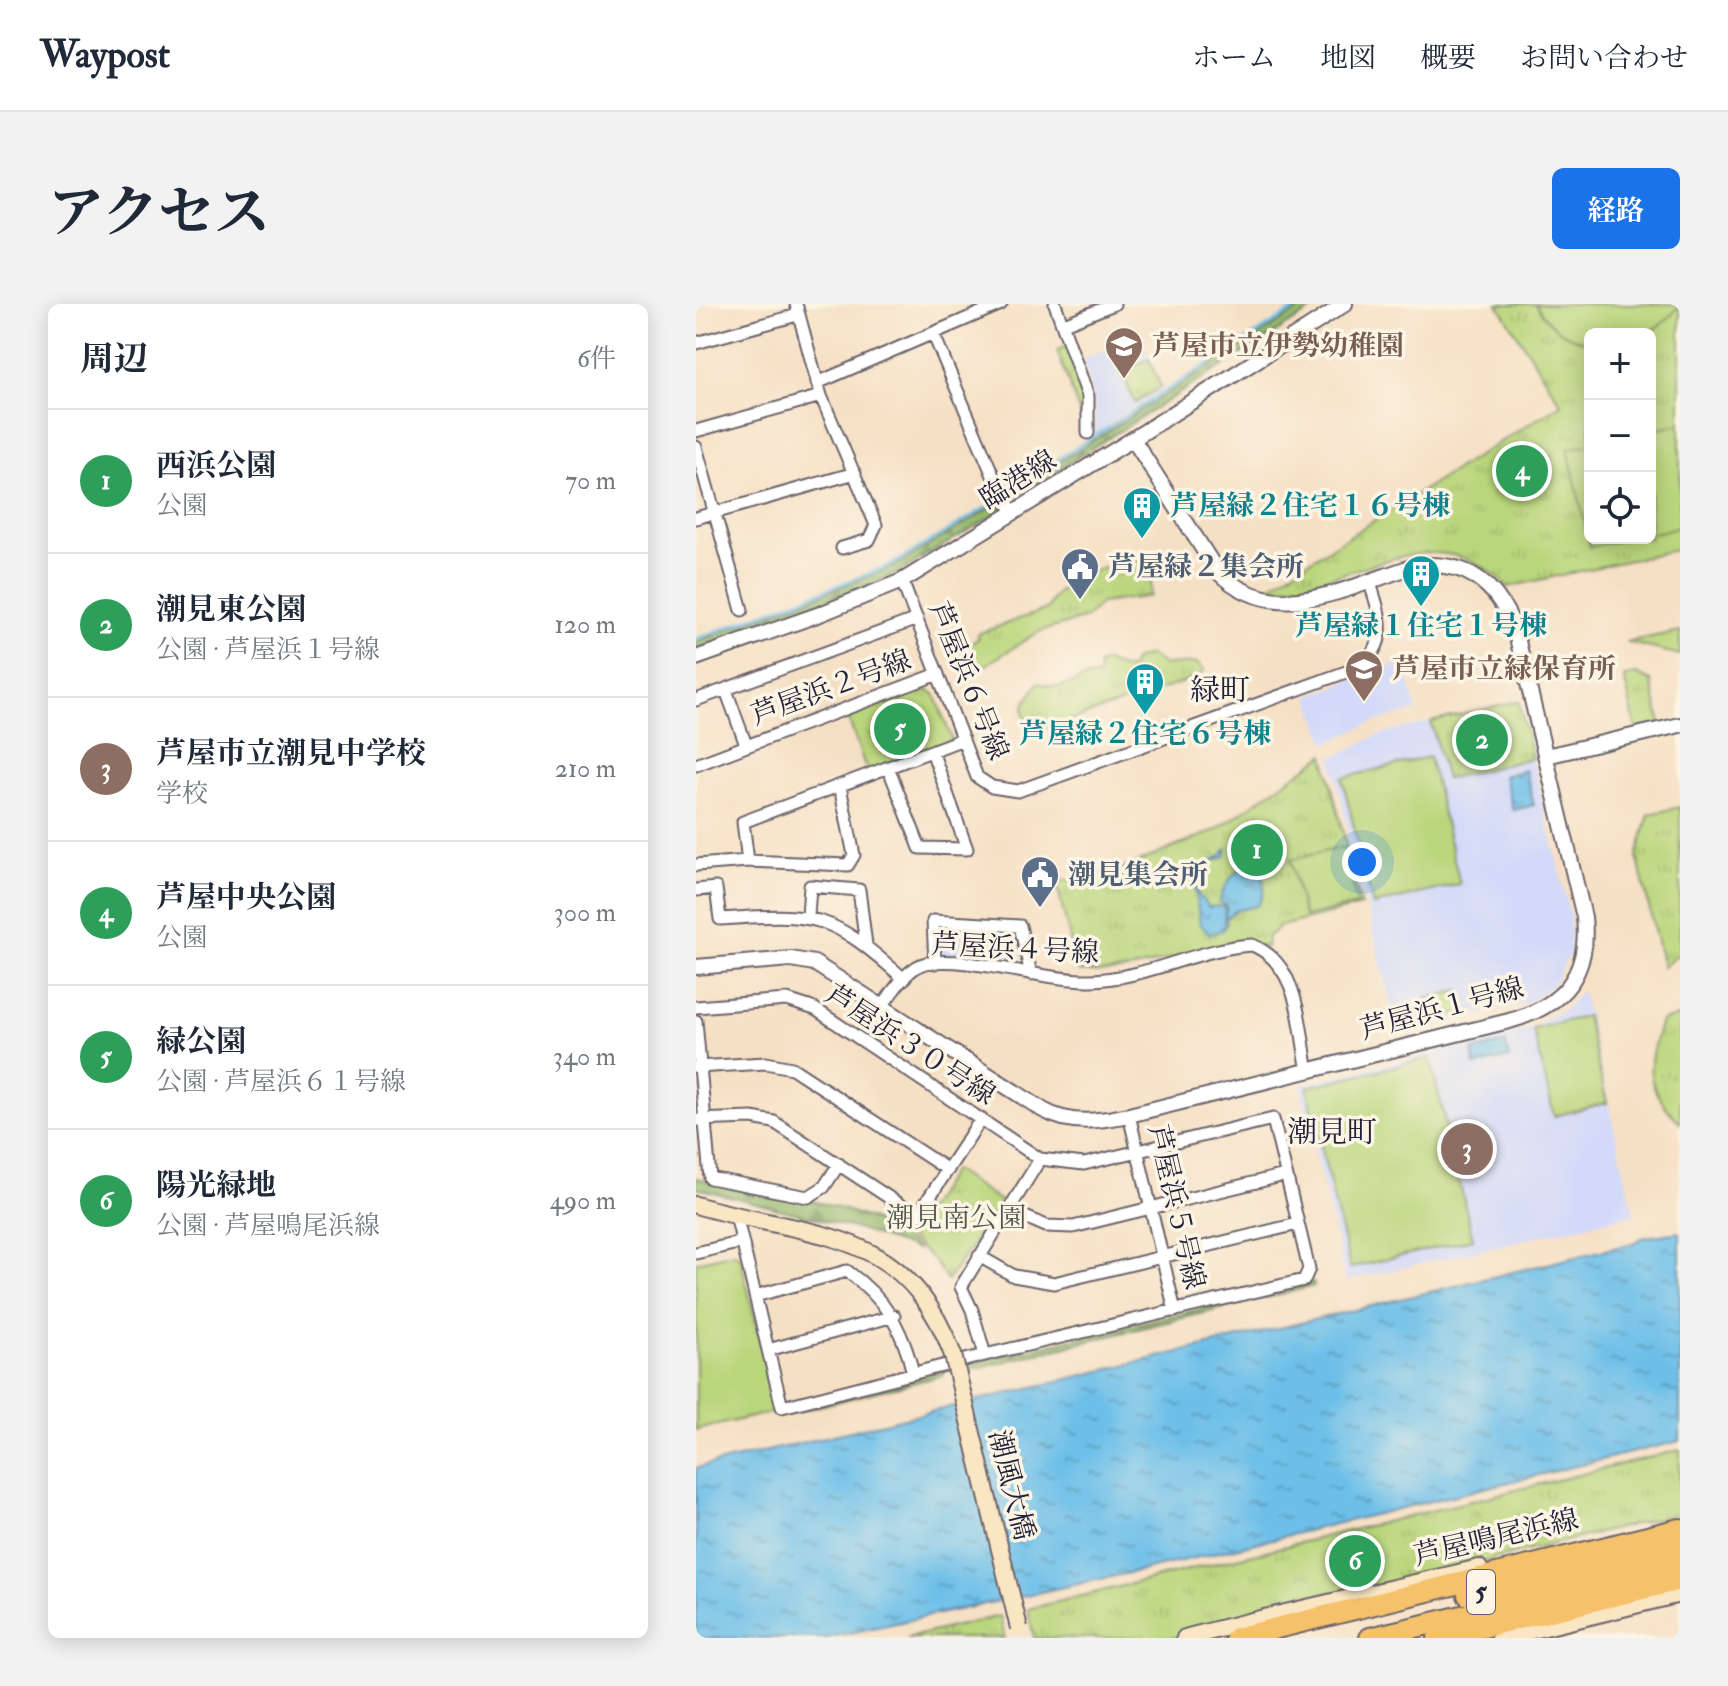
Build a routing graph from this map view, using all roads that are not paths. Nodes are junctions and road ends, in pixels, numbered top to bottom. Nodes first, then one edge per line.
1 (1001, 304) edge
2 (1055, 304) edge
3 (1114, 304) edge
4 (1345, 304) edge
5 (796, 310) edge
6 (1064, 324) junction
7 (933, 333) junction
8 (696, 343) edge
9 (817, 383) junction
10 (821, 396) junction
11 (696, 431) edge
12 (1088, 433) dead end
13 (1133, 439) junction
14 (696, 447) edge
15 (855, 473) junction
16 (714, 513) junction
17 (1014, 513) junction
18 (696, 518) edge
19 (842, 548) dead end
20 (1369, 580) junction
21 (902, 581) junction
22 (742, 610) dead end
23 (917, 619) junction
24 (696, 658) edge
25 (938, 674) junction
26 (726, 690) junction
27 (696, 700) edge
28 (1680, 725) edge
29 (963, 739) junction
30 (746, 745) junction
31 (932, 751) junction
32 (1546, 756) junction
33 (696, 765) edge
34 (888, 767) junction
35 (840, 787) junction
36 (748, 861) junction
37 (696, 865) edge
38 (696, 890) edge
39 (808, 916) junction
40 (866, 945) junction
41 (935, 963) junction
42 (696, 967) edge
43 (1031, 974) junction
44 (904, 979) junction
45 (883, 1005) junction
46 (696, 1007) edge
47 (696, 1021) edge
48 (698, 1067) edge
49 (1308, 1071) junction
50 (1129, 1115) junction
51 (981, 1119) junction
52 (700, 1120) edge
53 (1138, 1151) junction
54 (1040, 1159) junction
55 (839, 1164) junction
56 (948, 1170) junction
57 (1285, 1175) junction
58 (696, 1205) edge
59 (1151, 1208) junction
60 (1009, 1210) junction
61 (736, 1215) junction
62 (1298, 1224) junction
63 (742, 1242) junction
64 (696, 1253) edge
65 (979, 1256) junction
66 (1163, 1258) junction
67 (755, 1296) junction
68 (1175, 1311) junction
69 (894, 1316) junction
70 (768, 1350) junction
71 (985, 1355) junction
72 (913, 1373) junction
73 (1680, 1521) edge
74 (1680, 1529) edge
75 (1680, 1544) edge
76 (1680, 1564) edge
77 (1680, 1580) edge
78 (1680, 1594) edge
79 (1370, 1595) junction
80 (1021, 1633) edge
81 (1185, 1638) edge
82 (1207, 1638) edge
83 (1236, 1638) edge
84 (1289, 1638) edge
85 (1370, 1638) edge
86 (1438, 1638) edge
87 (1500, 1638) edge

1 - 7 street
2 - 6 street
3 - 6 street
4 - 13 street, 臨港線
5 - 8 street
5 - 9 street
6 - 12 street
7 - 9 street
7 - 17 street
9 - 10 street
10 - 11 street
10 - 15 street
13 - 17 street, 臨港線
13 - 20 street, 芦屋浜１号線
14 - 16 street
15 - 16 street
15 - 19 street
16 - 18 street
16 - 22 street
17 - 21 street, 臨港線
20 - 29 street, 芦屋浜６号線
20 - 32 street, 芦屋浜１号線
21 - 23 street, 芦屋浜６号線
21 - 24 street, 臨港線
23 - 25 street, 芦屋浜６号線
23 - 26 street
25 - 29 street, 芦屋浜６号線
25 - 30 street, 芦屋浜２号線
26 - 27 street
26 - 30 street
28 - 32 street
29 - 31 street
30 - 33 street, 芦屋浜２号線
31 - 34 street
31 - 34 street
32 - 49 street, 芦屋浜１号線
34 - 35 street
35 - 36 street
35 - 36 street
36 - 37 street
38 - 39 street
39 - 40 street
39 - 40 street
40 - 44 street
41 - 43 street, 芦屋浜４号線
41 - 43 street
41 - 44 street, 芦屋浜４号線
42 - 45 street, 芦屋浜１号線
43 - 49 street, 芦屋浜４号線
44 - 45 street, 芦屋浜４号線
45 - 50 street, 芦屋浜１号線
46 - 51 street, 芦屋浜３０号線
47 - 48 street
48 - 52 street
48 - 56 street
49 - 50 street, 芦屋浜１号線
50 - 53 street, 芦屋浜５号線
51 - 54 street, 芦屋浜３０号線
51 - 56 street
52 - 55 street
52 - 55 street
53 - 54 street
53 - 57 street
53 - 59 street, 芦屋浜５号線
54 - 60 street
55 - 56 street
57 - 59 street
57 - 62 street
58 - 61 main road
59 - 60 street
59 - 66 street, 芦屋浜５号線
60 - 65 street
61 - 63 street
61 - 80 main road, 潮風大橋, bridge
62 - 66 street
62 - 68 street
63 - 64 street
63 - 67 street
65 - 66 street
65 - 71 street
66 - 68 street, 芦屋浜５号線
67 - 69 street
67 - 70 street
68 - 71 street
69 - 70 street
69 - 72 street
70 - 72 street
71 - 72 street
73 - 79 main road, 芦屋鳴尾浜線
74 - 83 highway, 5
75 - 84 highway, 5
76 - 85 highway, 5
77 - 86 highway, 5
78 - 87 main road
79 - 81 main road, 芦屋鳴尾浜線
79 - 82 main road

